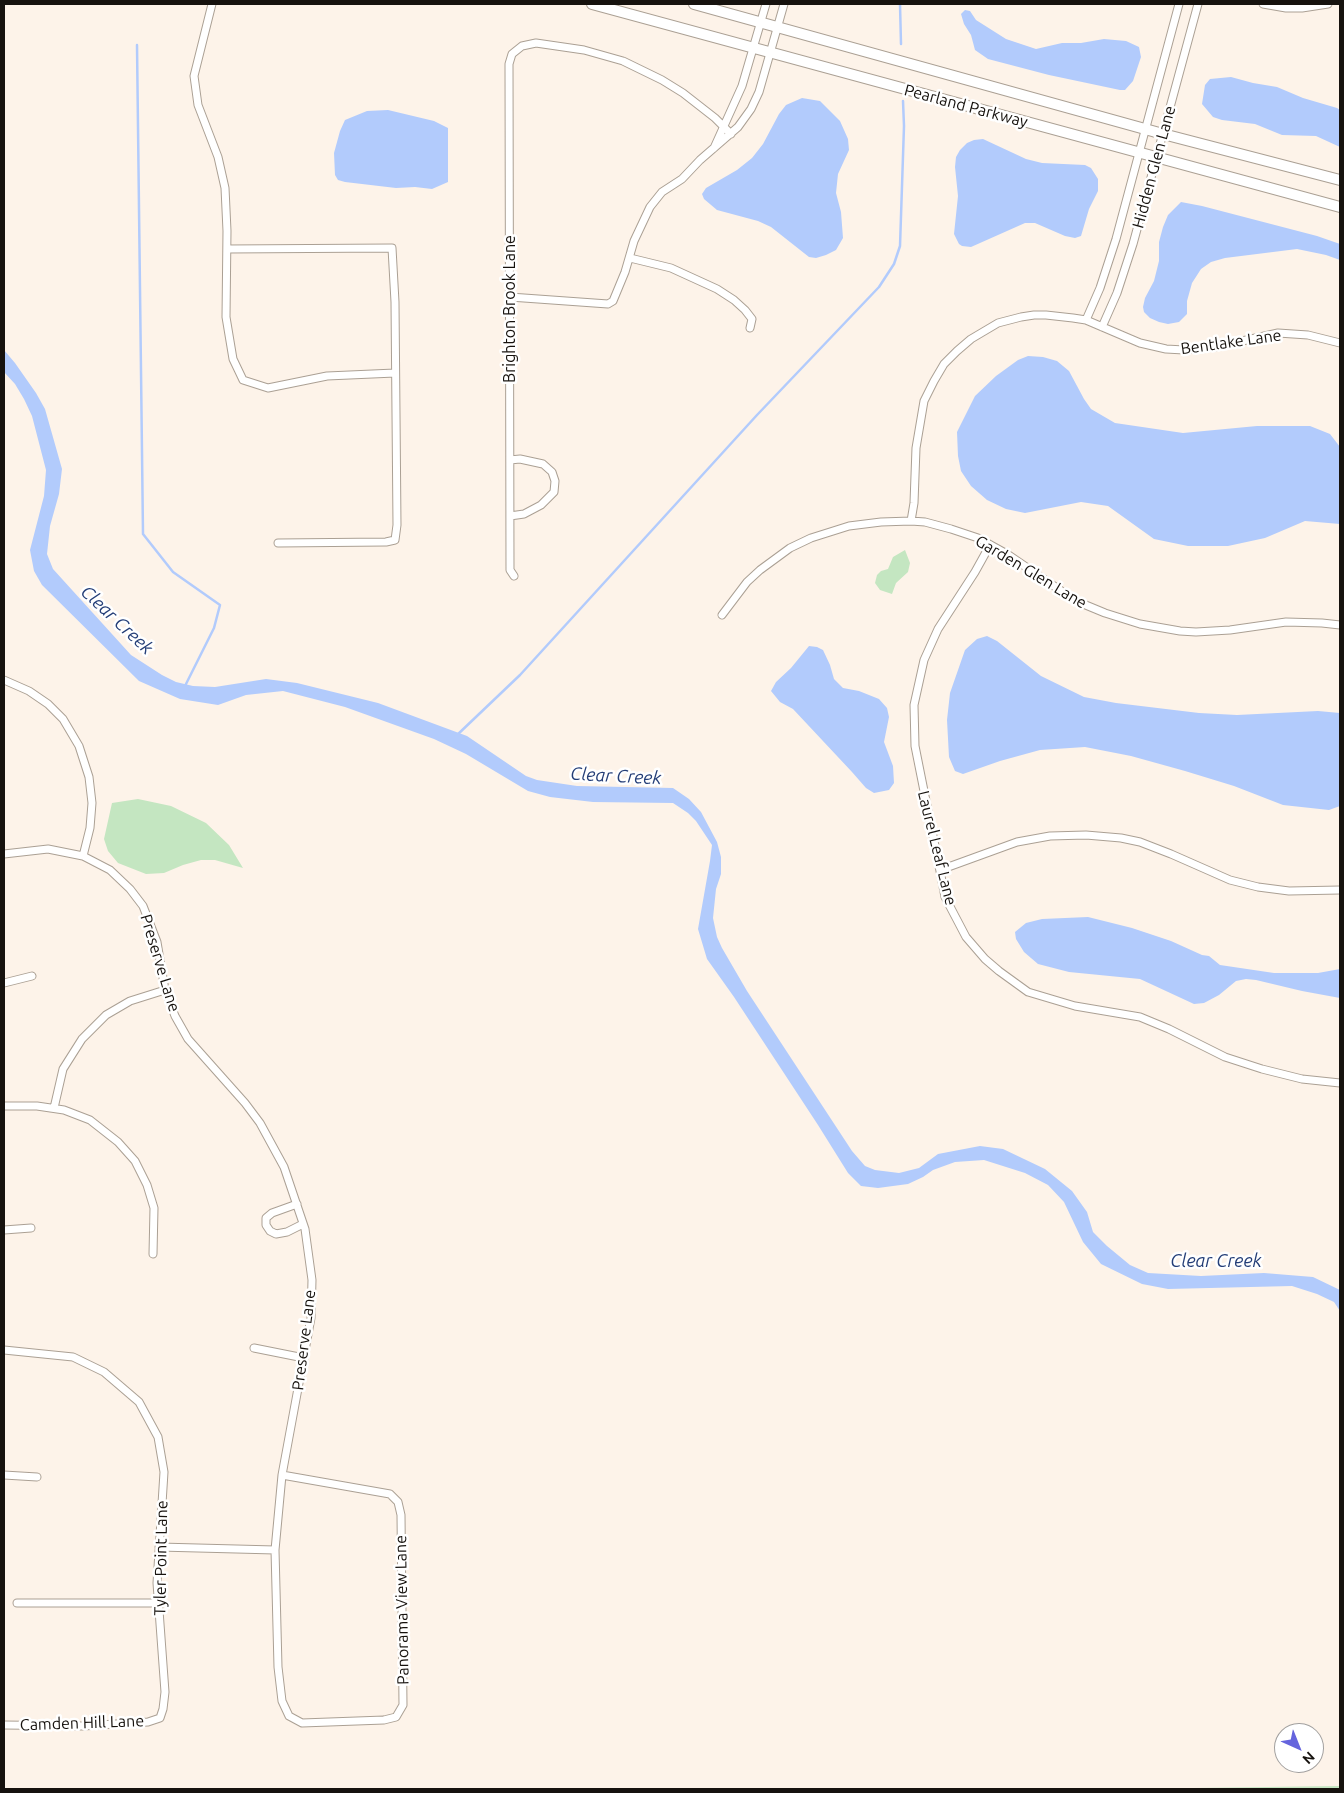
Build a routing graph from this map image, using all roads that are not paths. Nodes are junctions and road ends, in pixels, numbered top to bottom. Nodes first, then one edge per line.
1 (212, 4) edge
2 (592, 4) edge
3 (694, 4) edge
4 (766, 4) edge
5 (784, 4) edge
6 (1179, 4) edge
7 (1198, 4) edge
8 (1263, 4) edge
9 (1328, 4) edge
10 (761, 22) junction
11 (777, 26) junction
12 (754, 48) junction
13 (770, 51) junction
14 (723, 127) junction
15 (1146, 128) junction
16 (730, 134) junction
17 (1163, 134) junction
18 (713, 150) junction
19 (1139, 152) junction
20 (1156, 158) junction
21 (1340, 180) edge
22 (1340, 207) edge
23 (227, 249) junction
24 (630, 258) junction
25 (510, 297) junction
26 (1086, 320) junction
27 (1102, 327) junction
28 (750, 328) dead end
29 (1340, 343) edge
30 (396, 373) junction
31 (510, 460) junction
32 (510, 516) junction
33 (911, 521) junction
34 (278, 543) dead end
35 (990, 544) junction
36 (514, 576) dead end
37 (722, 616) dead end
38 (1340, 625) edge
39 (4, 680) edge
40 (4, 854) edge
41 (83, 856) junction
42 (940, 870) junction
43 (1340, 890) edge
44 (32, 976) dead end
45 (4, 983) edge
46 (165, 990) junction
47 (1340, 1083) edge
48 (4, 1106) edge
49 (54, 1108) junction
50 (296, 1204) junction
51 (303, 1224) junction
52 (31, 1228) dead end
53 (4, 1230) edge
54 (153, 1254) dead end
55 (254, 1348) dead end
56 (4, 1350) edge
57 (304, 1358) junction
58 (4, 1475) edge
59 (282, 1475) junction
60 (37, 1477) dead end
61 (159, 1547) junction
62 (275, 1550) junction
63 (17, 1602) dead end
64 (158, 1603) junction
65 (289, 1716) joint
66 (160, 1718) joint
67 (4, 1725) edge

1 - 23 street
2 - 12 main road, Pearland Parkway
3 - 10 main road, Pearland Parkway
4 - 10 street
5 - 11 street
6 - 15 street, Hidden Glen Lane
7 - 17 street, Hidden Glen Lane
8 - 9 street
10 - 11 main road, Pearland Parkway
10 - 12 street
11 - 13 street
11 - 15 main road, Pearland Parkway
12 - 13 main road, Pearland Parkway
12 - 14 street
13 - 16 street
13 - 19 main road, Pearland Parkway
14 - 16 street
14 - 18 street
14 - 25 street, Brighton Brook Lane
15 - 17 main road, Pearland Parkway
15 - 19 street, Hidden Glen Lane
16 - 18 street
17 - 20 street, Hidden Glen Lane
17 - 21 main road, Pearland Parkway
18 - 24 street
19 - 20 main road, Pearland Parkway
19 - 26 street, Hidden Glen Lane
20 - 22 main road, Pearland Parkway
20 - 27 street, Hidden Glen Lane
23 - 30 street
23 - 30 street
24 - 25 street
24 - 28 street
25 - 31 street, Brighton Brook Lane
26 - 27 street, Bentlake Lane
26 - 33 street, Bentlake Lane
27 - 29 street, Bentlake Lane
30 - 34 street
31 - 32 street, Brighton Brook Lane
31 - 32 street
32 - 36 street, Brighton Brook Lane
33 - 35 street, Garden Glen Lane
33 - 37 street, Garden Glen Lane
35 - 38 street, Garden Glen Lane
35 - 42 street, Laurel Leaf Lane
39 - 41 street
40 - 41 street, Preserve Lane
41 - 46 street, Preserve Lane
42 - 43 street
42 - 47 street, Laurel Leaf Lane
44 - 45 street
46 - 49 street
46 - 50 street, Preserve Lane
48 - 49 street
49 - 54 street
50 - 51 street, Preserve Lane
50 - 51 street
51 - 57 street, Preserve Lane
52 - 53 street
55 - 57 street
56 - 61 street, Tyler Point Lane
57 - 59 street, Preserve Lane
58 - 60 street
59 - 62 street, Preserve Lane
59 - 65 street, Panorama View Lane
61 - 62 street
61 - 64 street, Tyler Point Lane
62 - 65 street, Preserve Lane
63 - 64 street
64 - 66 street, Tyler Point Lane
66 - 67 street, Camden Hill Lane

